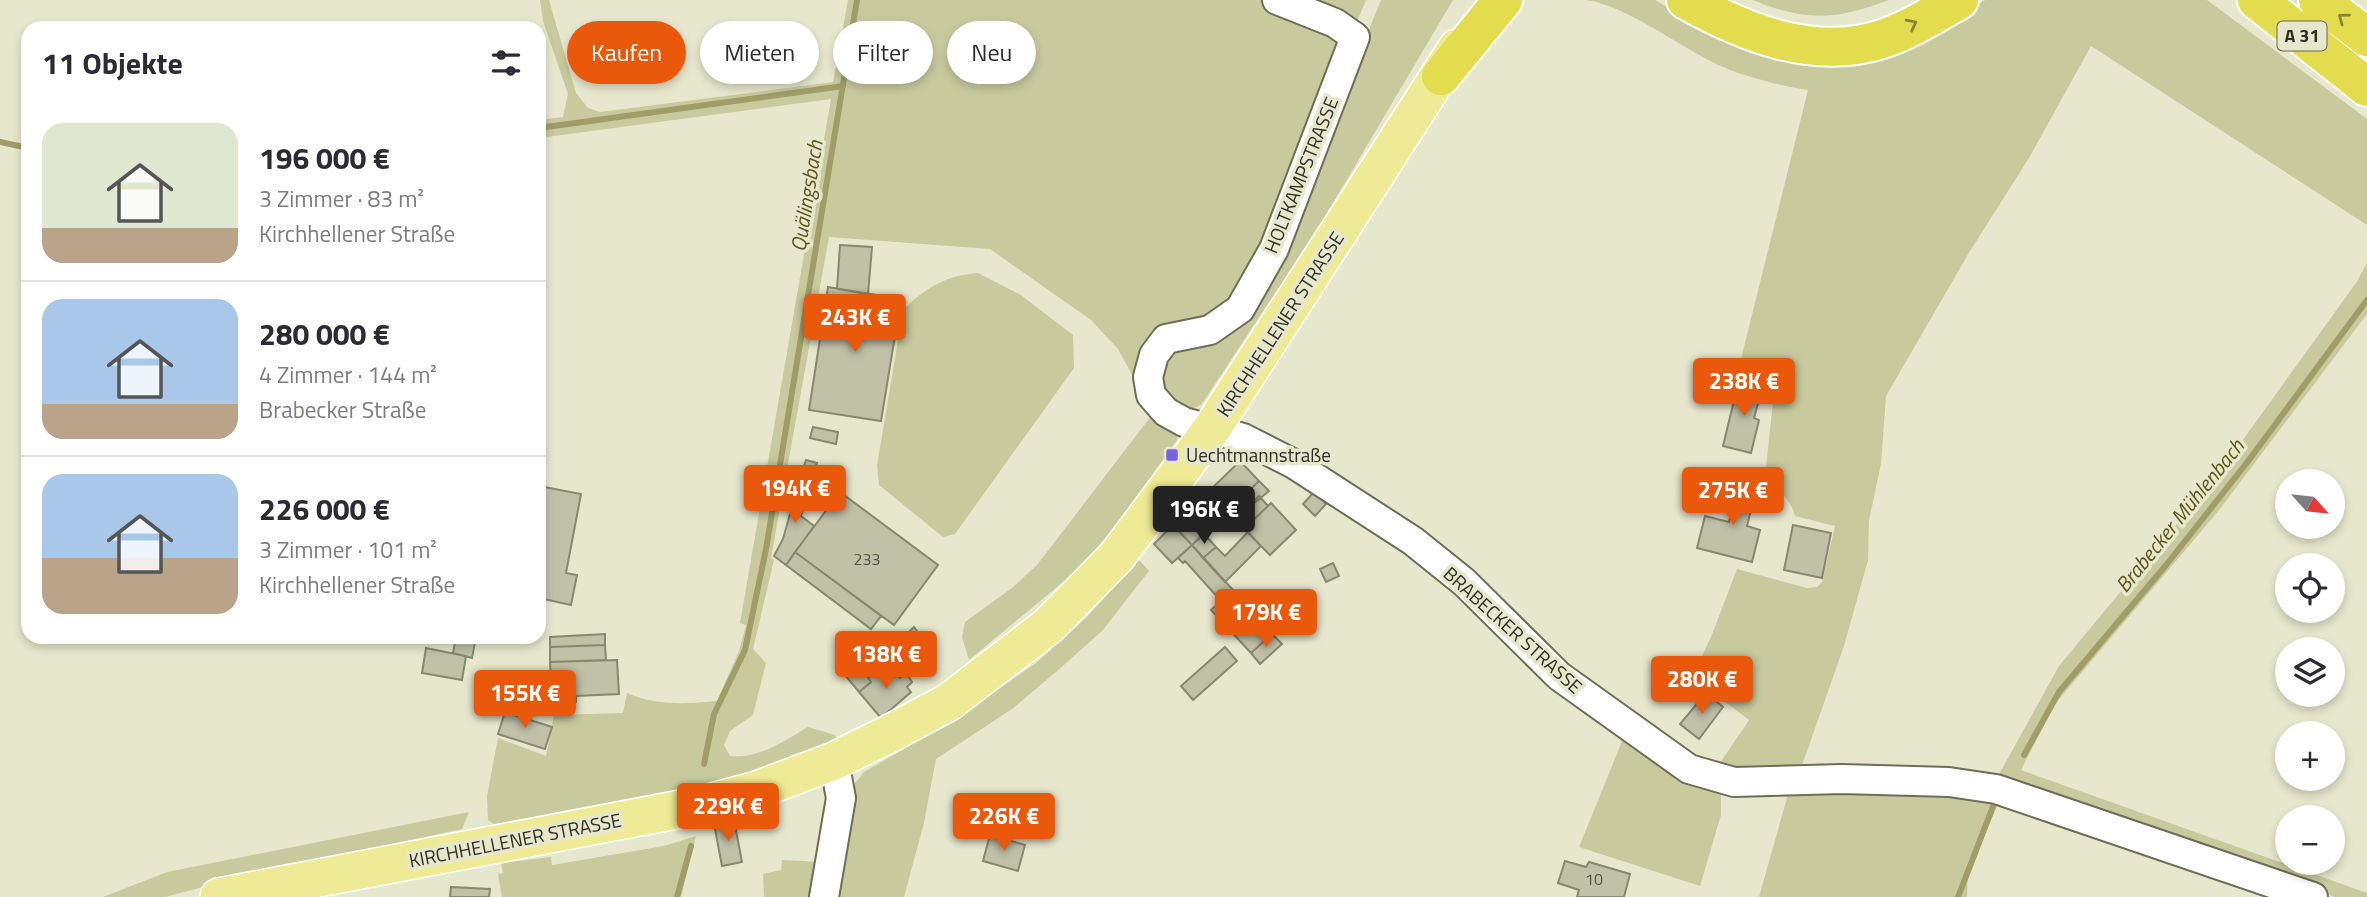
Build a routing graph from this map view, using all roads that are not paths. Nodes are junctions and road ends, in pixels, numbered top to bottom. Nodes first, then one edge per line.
1 (1277, 0) edge
2 (1488, 0) edge
3 (1503, 0) edge
4 (1686, 0) edge
5 (1737, 0) edge
6 (1900, 0) edge
7 (1959, 0) edge
8 (2232, 0) edge
9 (2257, 0) edge
10 (2318, 0) edge
11 (2367, 37) edge
12 (1441, 76) junction
13 (2357, 79) edge
14 (1210, 429) junction
15 (834, 761) junction
16 (219, 897) edge
17 (824, 897) edge
18 (2313, 897) edge

1 - 14 street, HOLTKAMPSTRASSE
2 - 12 main road, KIRCHHELLENER STRASSE
3 - 12 highway
4 -> 7 highway
5 - 6 highway
8 - 13 highway
9 - 13 highway, A 31
11 -> 10 highway, A 31
12 - 14 main road, KIRCHHELLENER STRASSE
14 - 15 main road, KIRCHHELLENER STRASSE
14 - 18 street, BRABECKER STRASSE
15 - 16 main road, KIRCHHELLENER STRASSE
15 - 17 street

